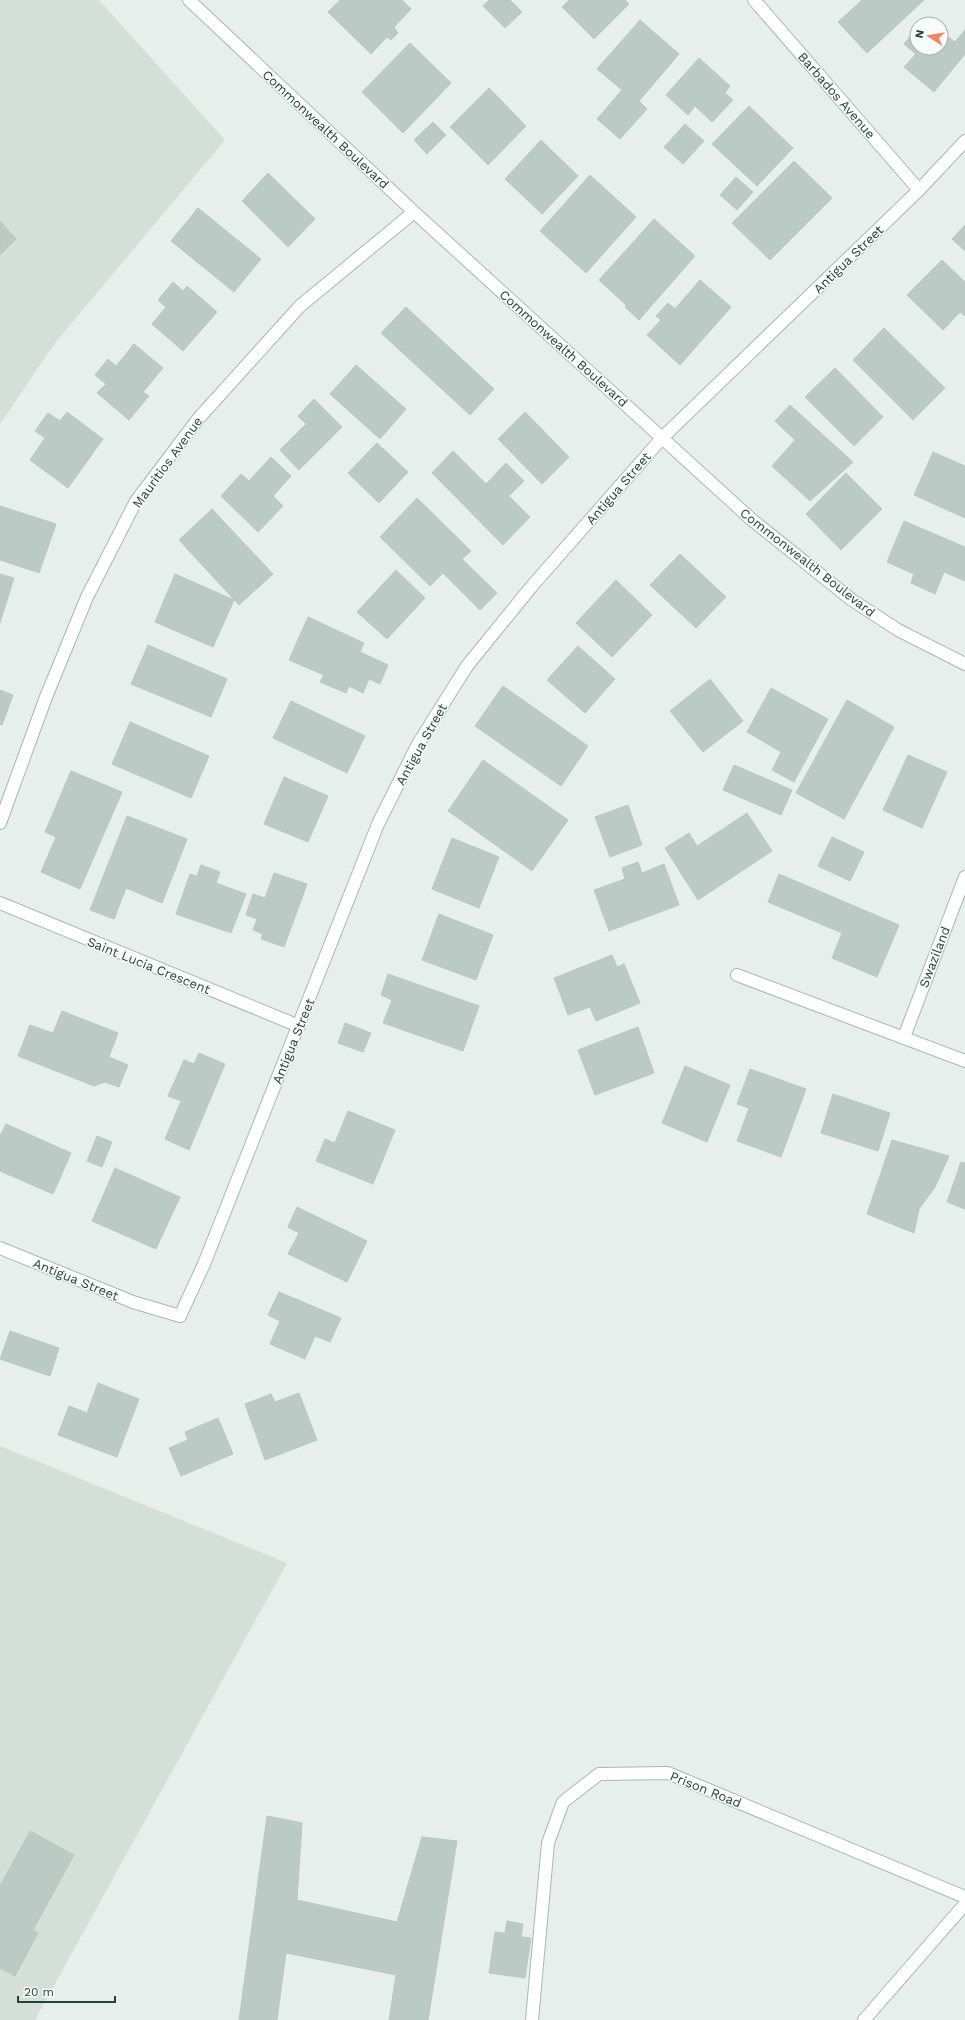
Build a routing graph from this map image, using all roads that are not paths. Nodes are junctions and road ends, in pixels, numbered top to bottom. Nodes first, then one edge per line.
1 (189, 0) edge
2 (754, 0) edge
3 (965, 141) edge
4 (919, 190) junction
5 (414, 212) junction
6 (662, 438) junction
7 (965, 664) edge
8 (0, 823) edge
9 (965, 877) edge
10 (0, 904) edge
11 (737, 975) dead end
12 (299, 1026) junction
13 (904, 1037) junction
14 (965, 1061) edge
15 (0, 1248) edge
16 (965, 1897) edge
17 (965, 1904) edge
18 (532, 2020) edge
19 (864, 2020) edge

1 - 5 street, Commonwealth Boulevard
2 - 4 street, Barbados Avenue
3 - 4 street, Antigua Street
4 - 6 street, Antigua Street
5 - 6 street, Commonwealth Boulevard
5 - 8 street, Mauritios Avenue
6 - 7 street, Commonwealth Boulevard
6 - 12 street, Antigua Street
9 - 13 street, Swaziland
10 - 12 street, Saint Lucia Crescent
11 - 13 street
12 - 15 street, Antigua Street
13 - 14 street
16 - 18 street, Prison Road
17 - 19 street

